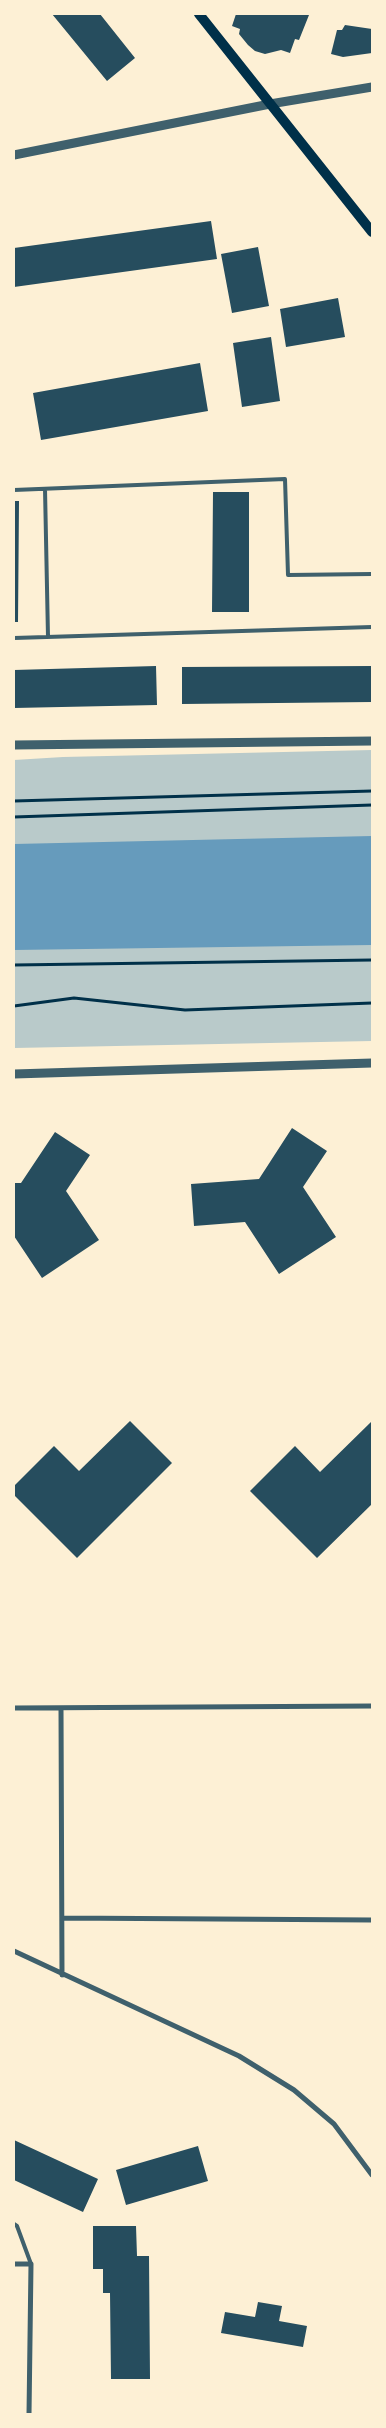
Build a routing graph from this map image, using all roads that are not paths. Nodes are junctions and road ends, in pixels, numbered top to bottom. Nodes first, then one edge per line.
1 (199, 14) edge
2 (372, 87) edge
3 (270, 104) junction
4 (14, 155) edge
5 (372, 232) edge
6 (45, 489) junction
7 (14, 490) edge
8 (372, 574) edge
9 (372, 627) edge
10 (48, 637) junction
11 (14, 638) edge
12 (372, 741) edge
13 (14, 745) edge
14 (372, 1063) edge
15 (14, 1074) edge
16 (372, 1706) edge
17 (14, 1708) edge
18 (61, 1708) junction
19 (62, 1918) junction
20 (372, 1920) edge
21 (14, 1951) edge
22 (62, 1975) junction
23 (372, 2175) edge
24 (14, 2224) edge
25 (14, 2264) edge
26 (32, 2264) junction
27 (29, 2414) edge

1 - 3 main road
2 - 3 street
3 - 4 street
3 - 5 main road
6 - 7 lane
6 - 8 lane
6 - 10 lane
9 - 10 lane
10 - 11 lane
12 - 13 street
14 - 15 street
16 - 18 street
17 - 18 street
18 - 19 street
19 - 20 street
19 - 22 street
21 - 22 street
22 - 23 street
24 - 26 lane
25 - 26 street
26 - 27 street

